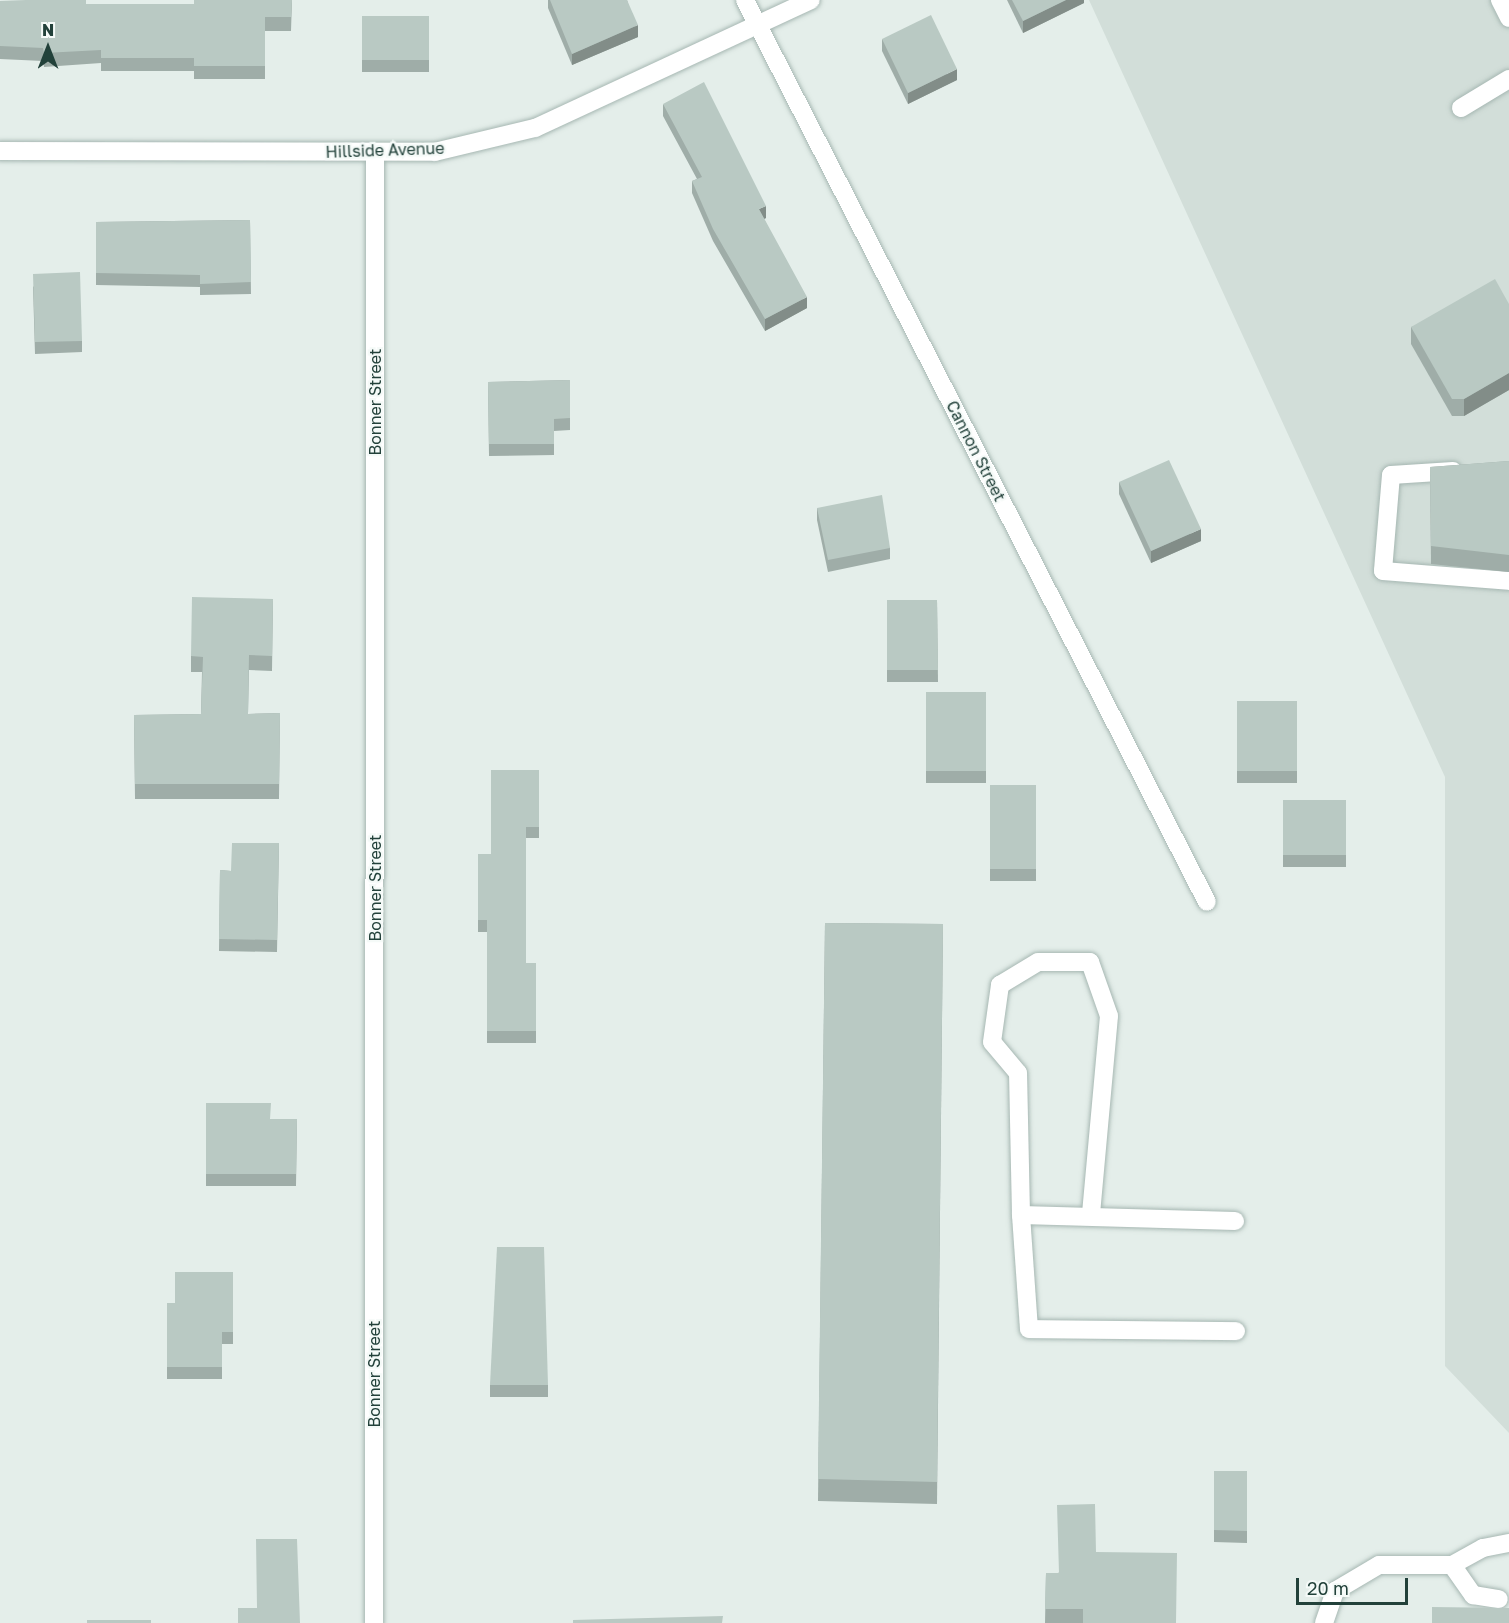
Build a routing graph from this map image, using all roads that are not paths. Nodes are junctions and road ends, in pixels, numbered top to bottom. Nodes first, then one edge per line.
1 (745, 0) edge
2 (811, 0) edge
3 (1500, 0) edge
4 (1509, 18) edge
5 (758, 28) junction
6 (1509, 79) edge
7 (1461, 108) dead end
8 (0, 151) edge
9 (375, 153) junction
10 (1473, 470) edge
11 (1509, 581) edge
12 (1207, 902) dead end
13 (1021, 1215) junction
14 (1091, 1215) junction
15 (1235, 1221) dead end
16 (1236, 1331) dead end
17 (1509, 1543) edge
18 (1452, 1566) junction
19 (1499, 1599) dead end
20 (374, 1623) edge
21 (1324, 1623) edge

1 - 5 street, Cannon Street
2 - 5 street, Hillside Avenue
3 - 4 street
5 - 9 street, Hillside Avenue
5 - 12 street, Cannon Street
6 - 7 street
8 - 9 street, Hillside Avenue
9 - 20 street, Bonner Street
10 - 11 street
13 - 14 street
13 - 14 street
13 - 16 street
14 - 15 street
17 - 18 street
18 - 19 street
18 - 21 street

